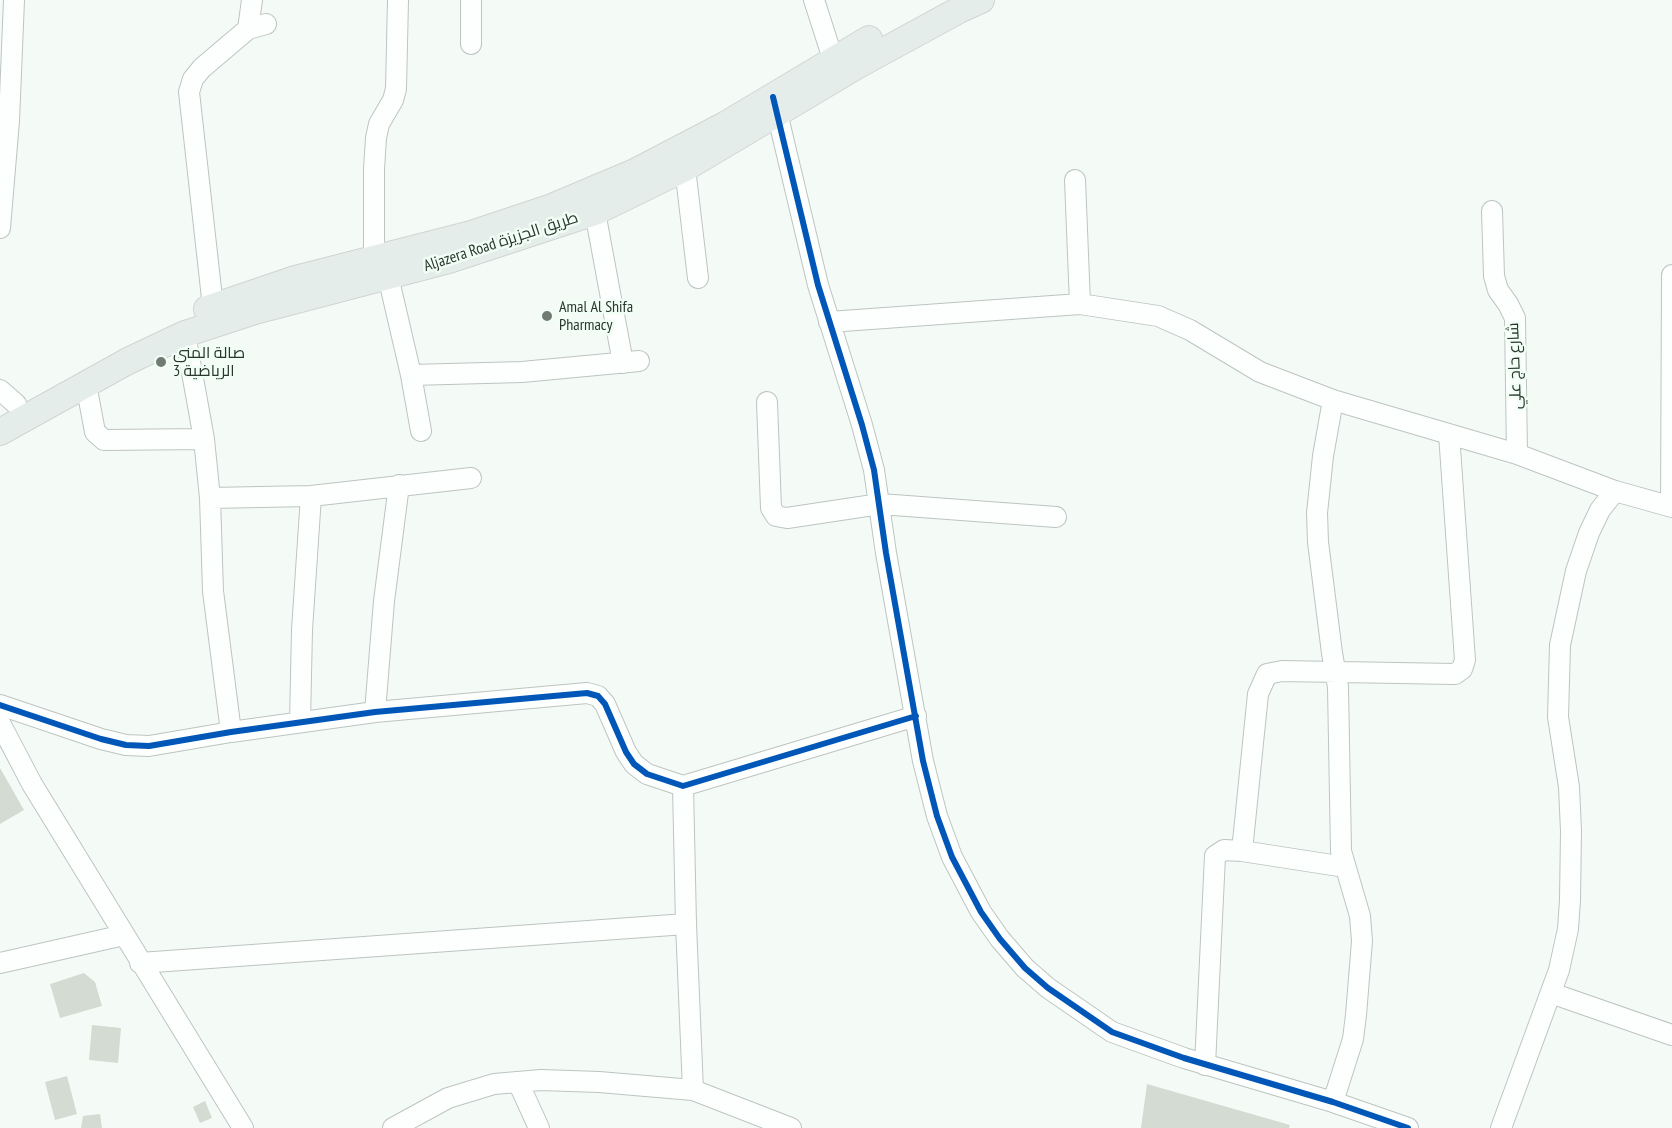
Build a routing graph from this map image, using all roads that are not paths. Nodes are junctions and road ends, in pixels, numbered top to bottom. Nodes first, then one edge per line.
1 (14, 0) edge
2 (252, 0) edge
3 (398, 0) edge
4 (471, 0) edge
5 (814, 0) edge
6 (940, 0) edge
7 (981, 0) edge
8 (471, 44) dead end
9 (833, 59) junction
10 (775, 106) junction
11 (5, 120) edge
12 (685, 168) junction
13 (1075, 180) dead end
14 (596, 212) junction
15 (1492, 212) dead end
16 (0, 221) edge
17 (0, 228) edge
18 (381, 267) junction
19 (1672, 275) edge
20 (698, 278) dead end
21 (1080, 304) junction
22 (213, 307) junction
23 (829, 322) junction
24 (185, 334) junction
25 (411, 375) junction
26 (86, 384) junction
27 (1333, 400) junction
28 (5, 402) edge
29 (766, 402) dead end
30 (421, 431) dead end
31 (0, 432) edge
32 (1449, 434) junction
33 (204, 439) junction
34 (1517, 454) junction
35 (471, 478) dead end
36 (399, 485) junction
37 (1615, 491) junction
38 (311, 496) junction
39 (210, 498) junction
40 (880, 504) junction
41 (1671, 507) edge
42 (1056, 517) dead end
43 (1335, 672) junction
44 (0, 705) edge
45 (375, 712) junction
46 (916, 716) junction
47 (300, 722) junction
48 (0, 723) edge
49 (231, 732) junction
50 (683, 786) junction
51 (1242, 850) junction
52 (1345, 867) junction
53 (686, 924) junction
54 (124, 935) junction
55 (0, 963) edge
56 (140, 963) junction
57 (1551, 993) junction
58 (1672, 1035) edge
59 (1205, 1065) junction
60 (518, 1082) junction
61 (693, 1090) junction
62 (1333, 1102) junction
63 (243, 1128) edge
64 (393, 1128) edge
65 (539, 1128) edge
66 (791, 1128) edge
67 (1408, 1128) edge
68 (1501, 1128) edge

1 - 11 street
2 - 22 street
3 - 18 street
4 - 8 street
5 - 9 street
6 - 9 main road, Aljazera Road طريق الجزيزة
7 - 10 main road, Aljazera Road طريق الجزيزة
9 - 10 main road, Aljazera Road طريق الجزيزة
10 - 12 main road, Aljazera Road طريق الجزيزة
10 - 18 main road, Aljazera Road طريق الجزيزة
10 - 23 street
11 - 16 street
12 - 14 main road, Aljazera Road طريق الجزيزة
12 - 20 street
13 - 21 street
14 - 18 main road, Aljazera Road طريق الجزيزة
14 - 25 street
15 - 34 street, شارع حاج علي
16 - 17 street
18 - 22 main road, Aljazera Road طريق الجزيزة
18 - 24 main road, Aljazera Road طريق الجزيزة
18 - 25 street
19 - 41 street
21 - 23 street
21 - 27 street
22 - 28 main road, Aljazera Road طريق الجزيزة
23 - 40 street
24 - 26 main road, Aljazera Road طريق الجزيزة
24 - 33 street
25 - 30 street
26 - 31 main road, Aljazera Road طريق الجزيزة
26 - 33 street
27 - 32 street
27 - 43 street
29 - 40 street
32 - 34 street
32 - 43 street
33 - 39 street
34 - 37 street
35 - 36 street
36 - 38 street
36 - 45 street
37 - 41 street
37 - 57 street
38 - 39 street
38 - 47 street
39 - 49 street
40 - 42 street
40 - 46 street
43 - 51 street
43 - 52 street
44 - 49 street
45 - 47 street
45 - 50 street
46 - 50 street
46 - 59 street
47 - 49 street
48 - 54 street
50 - 53 street
51 - 52 street
51 - 59 street
52 - 62 street
53 - 56 street
53 - 61 street
54 - 55 street
54 - 56 street
56 - 63 street
57 - 58 street
57 - 68 street
59 - 62 street
60 - 61 street
60 - 64 street
60 - 65 street
61 - 66 street
62 - 67 street

